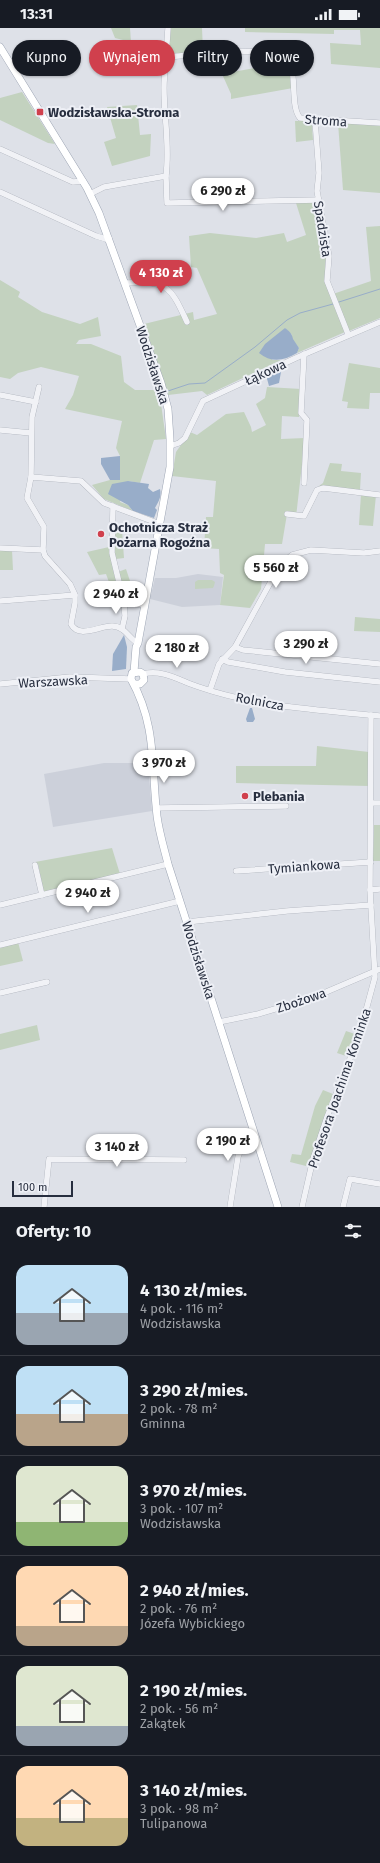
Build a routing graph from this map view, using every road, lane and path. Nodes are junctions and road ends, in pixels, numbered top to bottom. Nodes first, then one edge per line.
1 (168, 28) edge
2 (167, 40) edge
3 (0, 47) edge
4 (175, 56) edge
5 (165, 76) edge
6 (315, 120) junction
7 (380, 123) edge
8 (0, 149) edge
9 (166, 176) junction
10 (83, 181) junction
11 (0, 192) edge
12 (90, 194) junction
13 (318, 200) junction
14 (109, 238) junction
15 (126, 283) junction
16 (187, 322) dead end
17 (380, 322) edge
18 (348, 334) junction
19 (304, 354) junction
20 (39, 387) dead end
21 (0, 395) edge
22 (36, 402) junction
23 (0, 430) edge
24 (31, 433) junction
25 (170, 446) junction
26 (31, 477) junction
27 (304, 483) dead end
28 (380, 495) edge
29 (113, 506) junction
30 (287, 514) dead end
31 (160, 524) junction
32 (0, 548) edge
33 (43, 550) junction
34 (380, 551) edge
35 (75, 595) junction
36 (0, 601) edge
37 (124, 602) junction
38 (145, 605) junction
39 (122, 629) junction
40 (138, 643) junction
41 (235, 647) junction
42 (222, 659) junction
43 (380, 664) edge
44 (139, 672) junction
45 (136, 682) junction
46 (380, 682) edge
47 (0, 684) edge
48 (210, 690) junction
49 (371, 716) junction
50 (380, 716) edge
51 (372, 803) junction
52 (380, 803) edge
53 (286, 806) dead end
54 (156, 808) junction
55 (371, 862) junction
56 (168, 864) junction
57 (35, 865) dead end
58 (236, 871) dead end
59 (380, 889) edge
60 (370, 890) junction
61 (42, 895) junction
62 (180, 901) junction
63 (371, 905) junction
64 (0, 906) edge
65 (187, 922) junction
66 (380, 942) edge
67 (373, 943) junction
68 (0, 945) edge
69 (378, 969) edge
70 (47, 982) dead end
71 (0, 993) edge
72 (219, 1022) junction
73 (257, 1142) junction
74 (184, 1160) dead end
75 (380, 1184) edge
76 (44, 1207) edge
77 (230, 1207) edge
78 (278, 1207) edge
79 (302, 1207) edge
80 (343, 1207) edge

1 - 2 street
3 - 10 main road, Wodzisławska
4 - 6 street, Stroma
5 - 9 street
6 - 7 street, Stroma
6 - 13 street, Spadzista
8 - 10 street
9 - 12 street
9 - 13 street
10 - 12 main road, Wodzisławska
11 - 14 street
12 - 14 main road, Wodzisławska
13 - 18 street, Spadzista
14 - 15 main road, Wodzisławska
15 - 16 street
15 - 25 main road, Wodzisławska
17 - 18 street, Łąkowa
18 - 19 street, Łąkowa
19 - 25 street, Łąkowa
19 - 27 street
20 - 22 street
21 - 22 street
22 - 24 street
23 - 24 street
24 - 26 street
25 - 31 main road, Wodzisławska
26 - 29 street
26 - 33 street
28 - 30 street
29 - 31 street
29 - 37 street
31 - 38 main road, Wodzisławska
32 - 33 street
33 - 35 street
34 - 41 street
35 - 36 street
35 - 39 street
37 - 38 street
37 - 39 street
38 - 40 main road, Wodzisławska
39 - 40 street
40 - 44 main road, Wodzisławska
41 - 42 street
41 - 43 street
42 - 46 street
42 - 48 street
44 - 45 main road
44 - 45 main road, Wodzisławska
44 - 48 street, Rolnicza
45 - 47 street, Warszawska
45 - 54 main road, Wodzisławska
48 - 49 street, Rolnicza
49 - 50 street, Rolnicza
49 - 51 street, Profesora Joachima Kominka
51 - 52 street
51 - 55 street, Profesora Joachima Kominka
53 - 54 street
54 - 56 main road, Wodzisławska
55 - 58 street, Tymiankowa
55 - 60 street, Profesora Joachima Kominka
56 - 61 street
56 - 62 main road, Wodzisławska
57 - 61 street
59 - 60 street
60 - 63 street, Profesora Joachima Kominka
61 - 64 street
62 - 65 main road, Wodzisławska
62 - 68 street
63 - 65 street
63 - 67 street, Profesora Joachima Kominka
65 - 72 main road, Wodzisławska
66 - 67 street
67 - 69 street, Profesora Joachima Kominka
69 - 72 street, Zbożowa
69 - 79 street, Profesora Joachima Kominka
70 - 71 street
72 - 73 main road, Wodzisławska
73 - 77 street
73 - 78 main road, Wodzisławska
74 - 76 street
75 - 80 street

